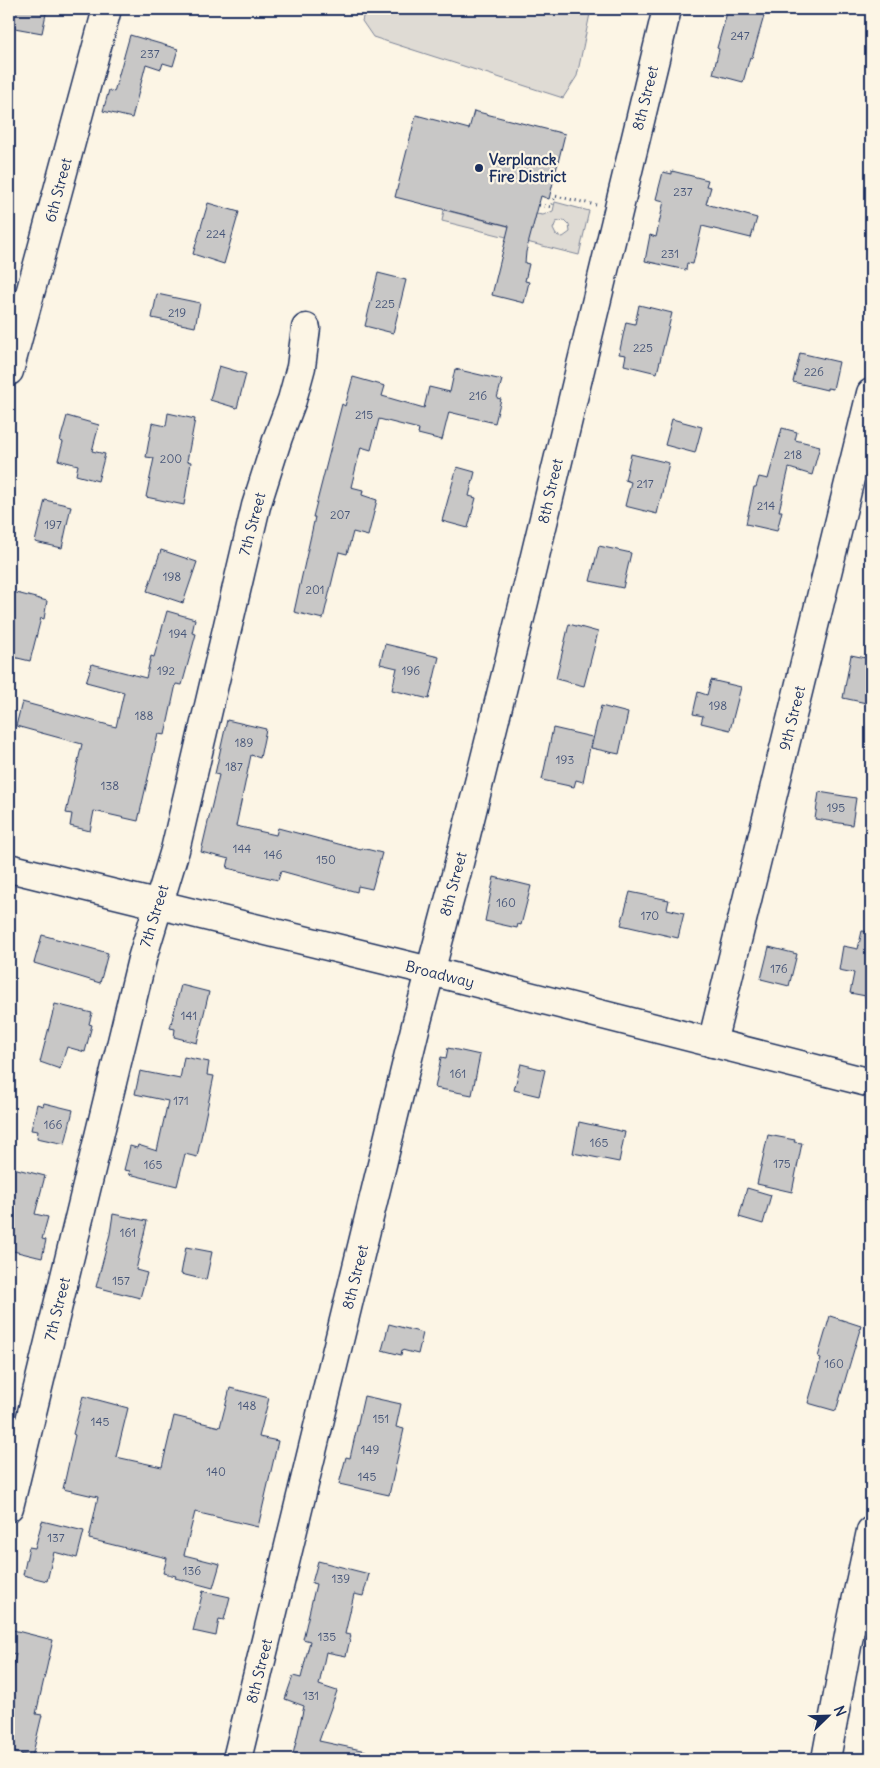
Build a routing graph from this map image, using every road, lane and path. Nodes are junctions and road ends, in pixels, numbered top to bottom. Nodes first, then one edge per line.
1 (107, 9) edge
2 (667, 9) edge
3 (538, 205) dead end
4 (618, 210) junction
5 (306, 328) dead end
6 (9, 372) edge
7 (871, 393) edge
8 (9, 868) edge
9 (157, 905) junction
10 (430, 971) junction
11 (712, 1043) junction
12 (871, 1083) edge
13 (9, 1507) edge
14 (871, 1531) edge
15 (237, 1759) edge
16 (826, 1759) edge

1 - 6 street, 6th Street
2 - 4 street, 8th Street
3 - 4 path
4 - 10 street, 8th Street
5 - 9 street, 7th Street
7 - 11 street, 9th Street
8 - 9 street, Broadway
9 - 10 street, Broadway
9 - 13 street, 7th Street
10 - 11 street, Broadway
10 - 15 street, 8th Street
11 - 12 street, Broadway
14 - 16 street

